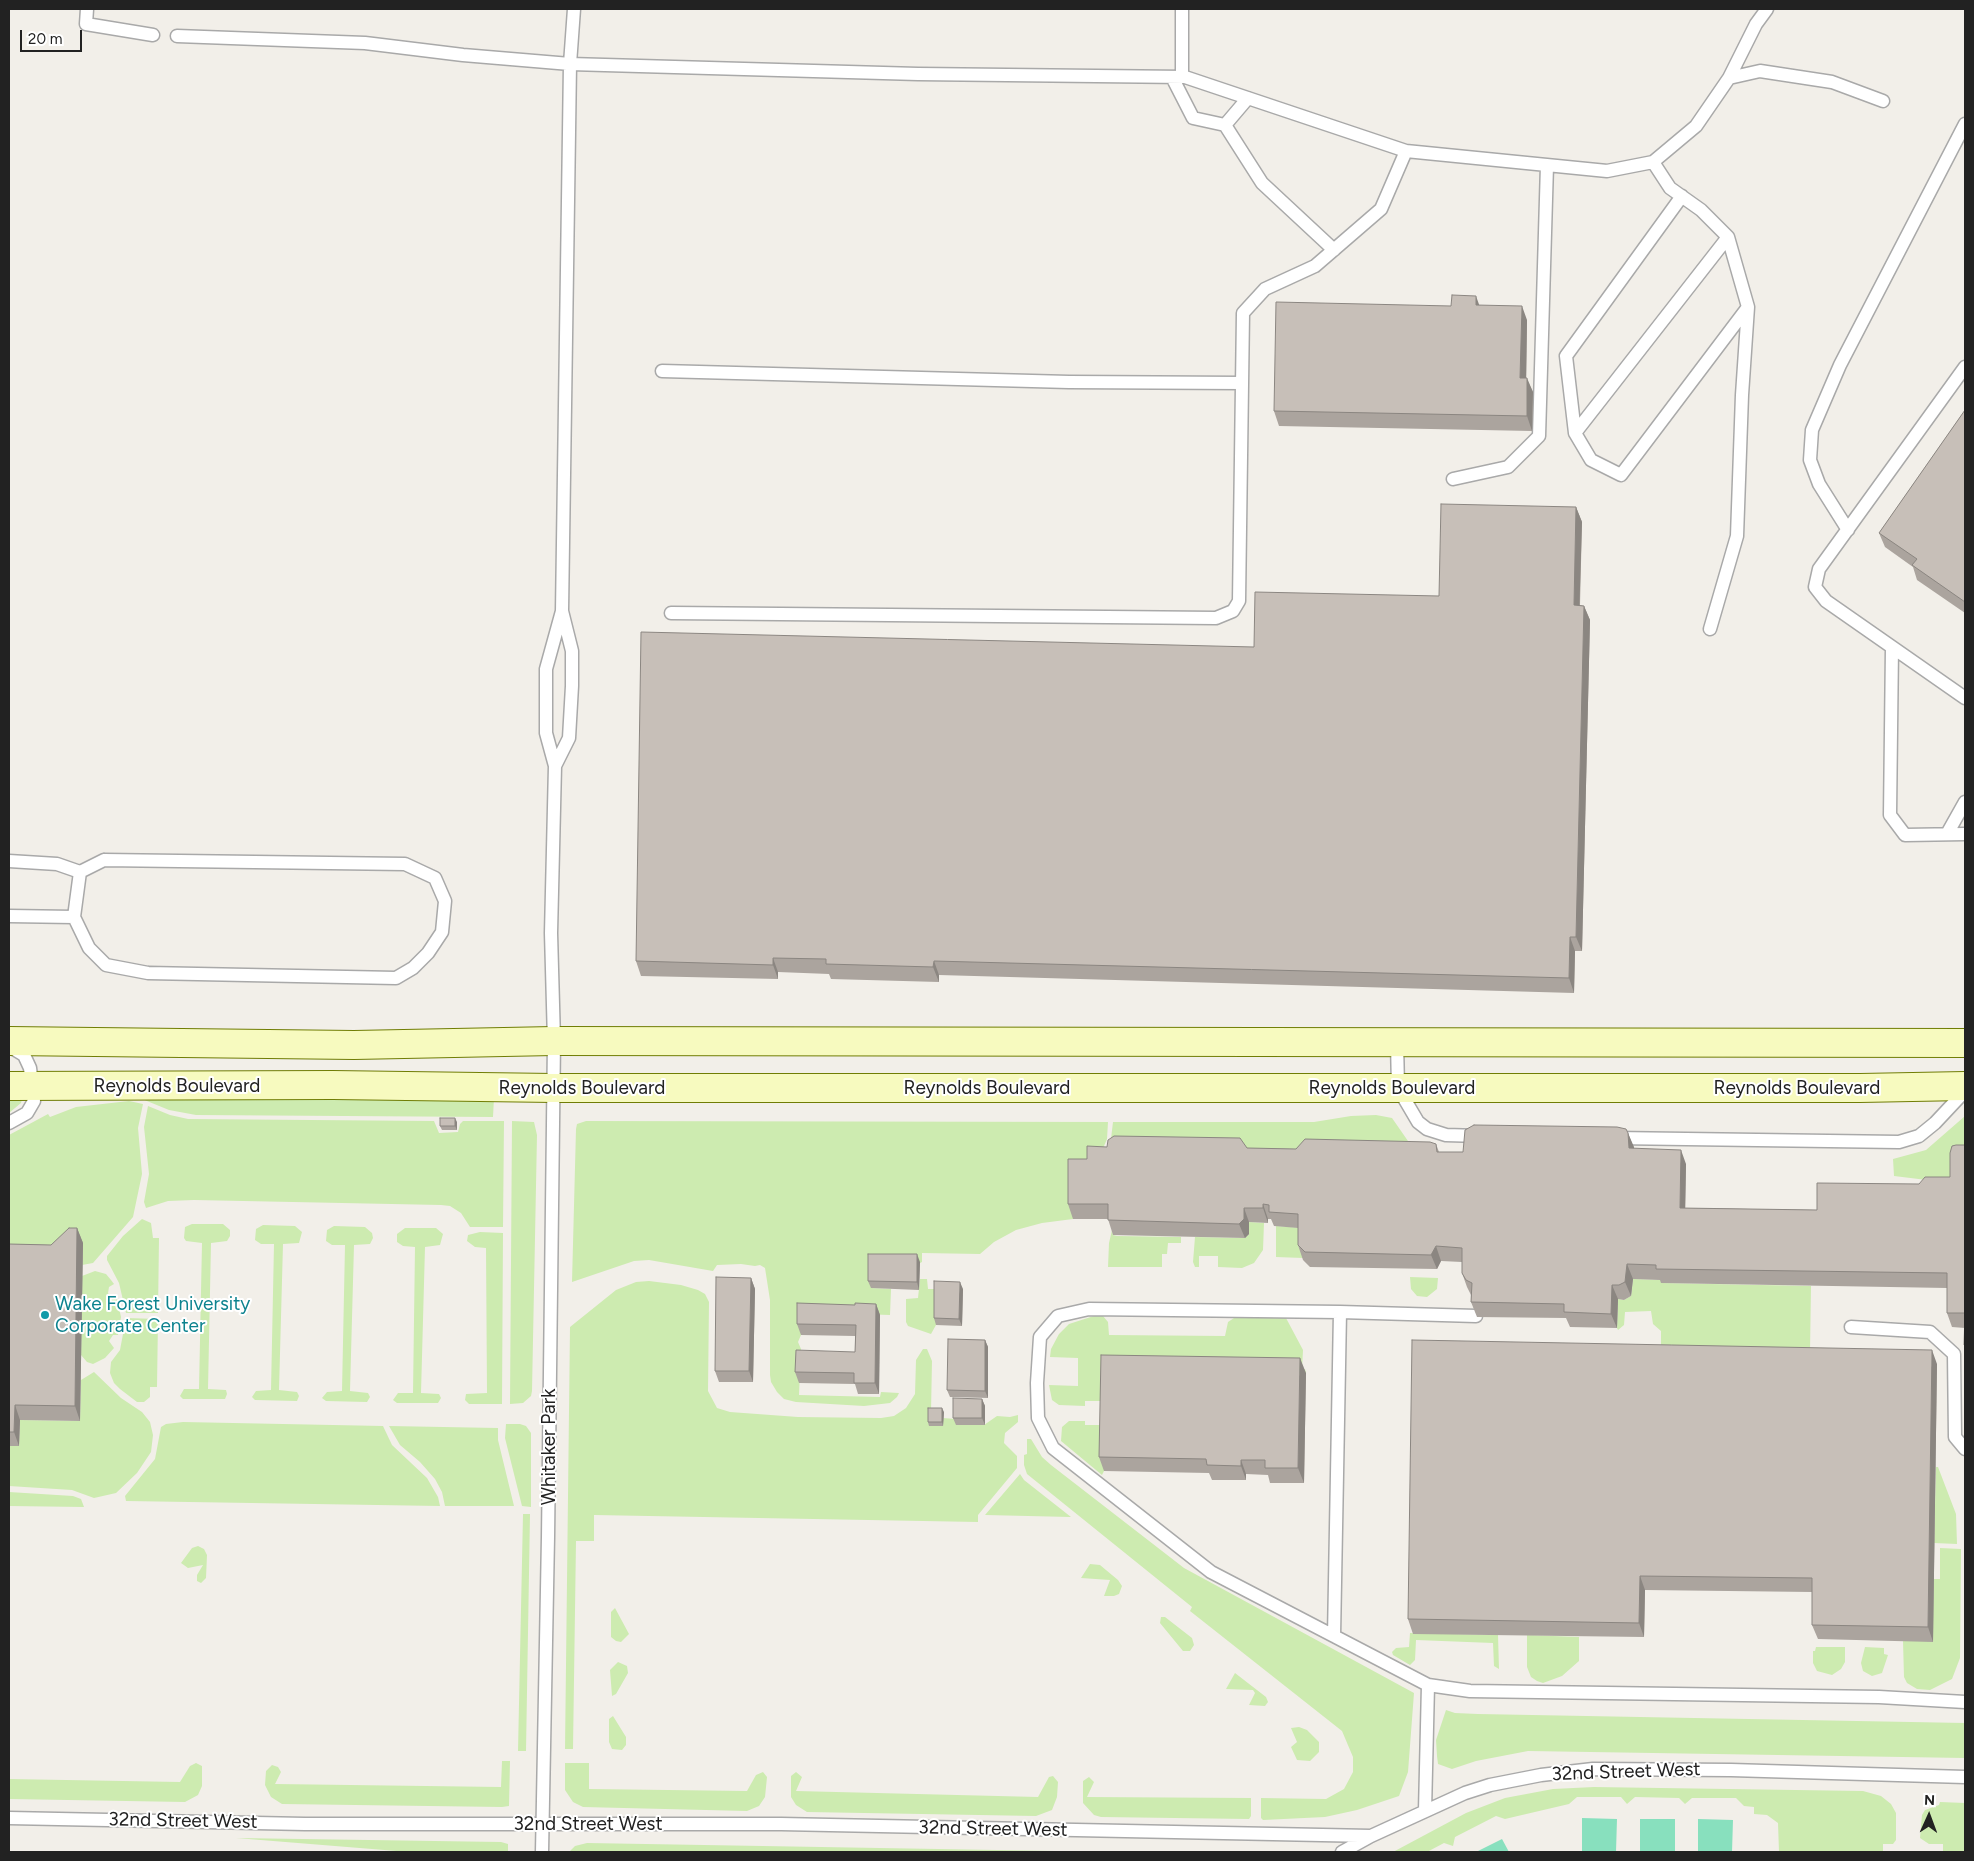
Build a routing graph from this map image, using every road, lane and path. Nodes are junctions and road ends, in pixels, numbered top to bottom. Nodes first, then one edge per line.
1 (87, 9) edge
2 (574, 9) edge
3 (1182, 9) edge
4 (1760, 9) edge
5 (1767, 9) edge
6 (1756, 24) junction
7 (153, 35) dead end
8 (177, 36) dead end
9 (570, 64) junction
10 (1177, 77) junction
11 (1729, 78) junction
12 (1248, 98) junction
13 (1883, 101) dead end
14 (1965, 124) edge
15 (1225, 125) junction
16 (1406, 151) junction
17 (1653, 162) junction
18 (1547, 165) junction
19 (1682, 196) junction
20 (1728, 237) junction
21 (1334, 250) junction
22 (1748, 307) junction
23 (1965, 367) edge
24 (662, 372) dead end
25 (1242, 383) junction
26 (1575, 433) junction
27 (1453, 479) dead end
28 (1848, 530) junction
29 (562, 611) junction
30 (671, 613) dead end
31 (1710, 630) dead end
32 (1892, 647) junction
33 (1965, 698) edge
34 (555, 766) junction
35 (1965, 802) edge
36 (1947, 834) junction
37 (1965, 834) edge
38 (9, 861) edge
39 (80, 872) junction
40 (9, 916) edge
41 (74, 917) junction
42 (9, 1041) edge
43 (554, 1042) junction
44 (1397, 1042) junction
45 (1965, 1043) edge
46 (9, 1045) edge
47 (20, 1086) edge
48 (1965, 1086) edge
49 (554, 1088) junction
50 (1398, 1088) junction
51 (1965, 1091) edge
52 (9, 1123) edge
53 (1495, 1136) edge
54 (1604, 1138) edge
55 (1340, 1312) junction
56 (1476, 1316) edge
57 (1851, 1327) dead end
58 (1965, 1449) edge
59 (1334, 1636) junction
60 (1428, 1684) junction
61 (1965, 1702) edge
62 (1965, 1777) edge
63 (1425, 1810) junction
64 (9, 1818) edge
65 (542, 1824) junction
66 (1371, 1836) junction
67 (542, 1852) edge
68 (1342, 1852) edge

1 - 7 lane
2 - 9 lane
3 - 10 lane
4 - 6 lane
5 - 6 lane
6 - 11 lane
8 - 9 lane
9 - 10 lane
9 - 29 lane
10 - 12 lane
10 - 15 lane
11 - 13 lane
11 - 17 lane
12 - 15 lane
12 - 16 lane
14 - 28 lane
15 - 21 lane
16 - 18 lane
16 - 21 lane
17 - 18 lane
17 - 19 lane
18 - 27 lane
19 - 20 lane
19 - 26 lane
20 - 22 lane
20 - 26 lane
21 - 25 lane
22 - 26 lane
22 - 31 lane
23 - 28 lane
24 - 25 lane
25 - 30 lane
28 - 32 lane
29 - 34 lane
29 - 34 lane
32 - 33 lane
32 - 36 lane
34 - 43 lane, Whitaker Park
35 - 36 lane
36 - 37 lane
38 - 39 lane
39 - 41 lane
39 - 41 lane
40 - 41 lane
42 - 43 main road
43 - 44 main road
43 - 49 lane, Whitaker Park
44 - 45 main road
44 - 50 lane
46 - 47 lane
47 - 49 main road, Reynolds Boulevard
47 - 52 lane
48 - 50 main road, Reynolds Boulevard
49 - 50 main road, Reynolds Boulevard
49 - 65 lane, Whitaker Park
50 - 53 lane
51 - 54 lane
55 - 56 lane
55 - 59 lane
55 - 59 lane
57 - 58 lane
59 - 60 lane
60 - 61 lane
60 - 63 lane
62 - 63 lane, 32nd Street West
63 - 66 lane, 32nd Street West
64 - 65 lane, 32nd Street West
65 - 66 lane, 32nd Street West
65 - 67 lane, Whitaker Park
66 - 68 lane

